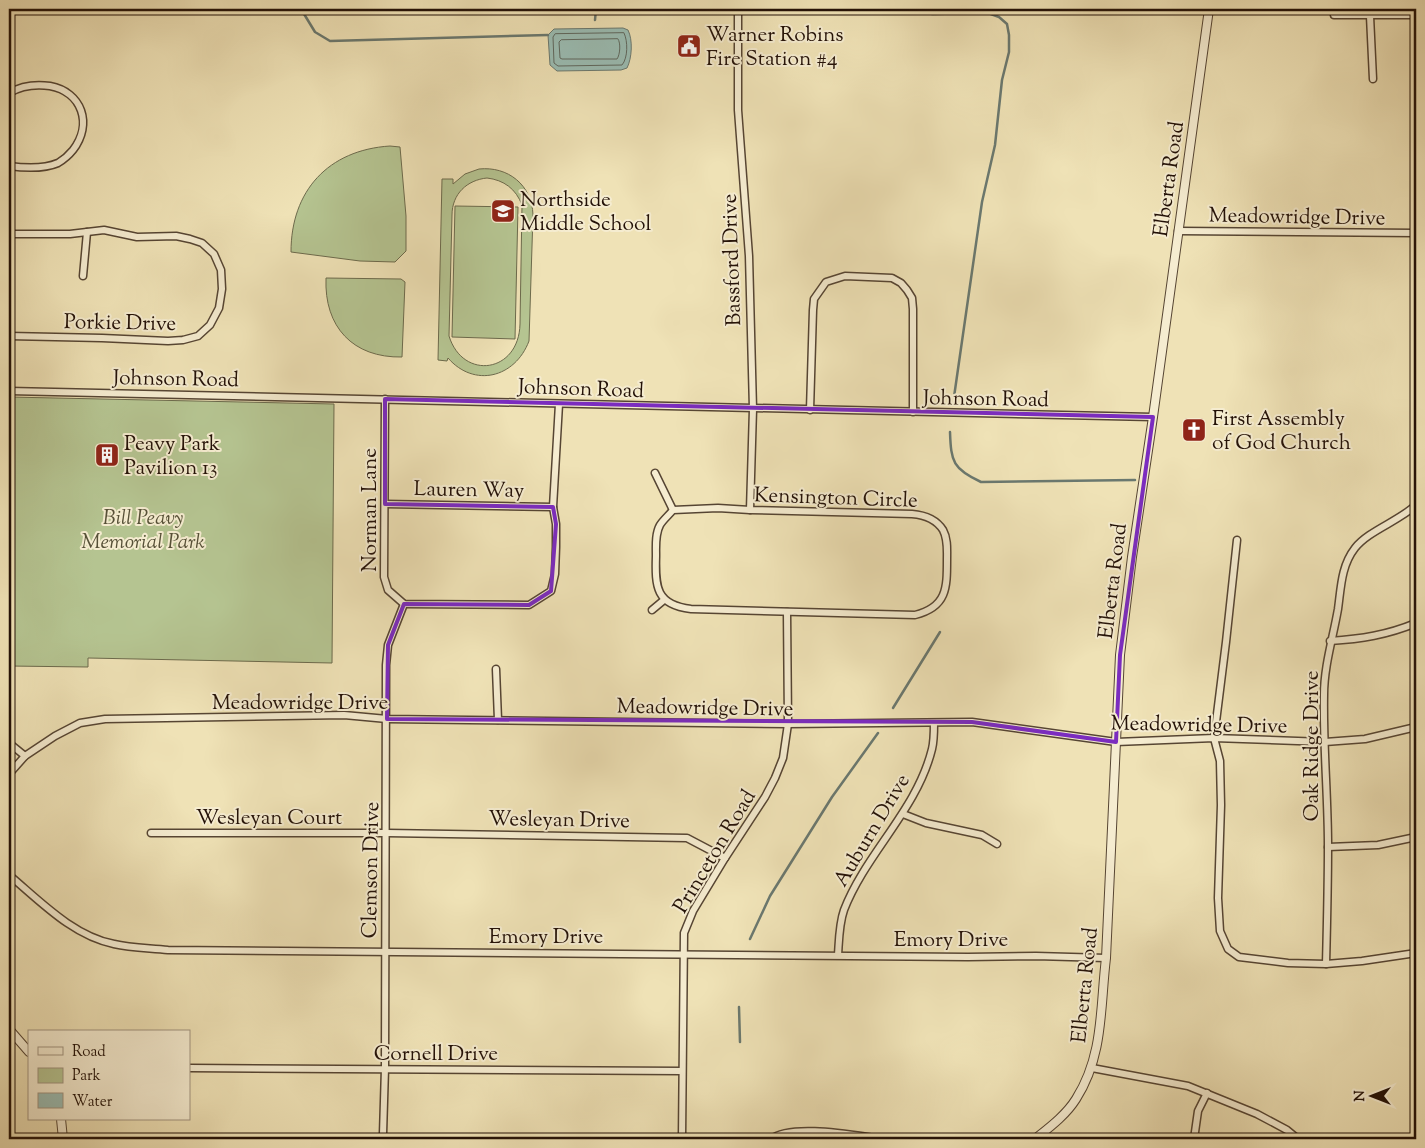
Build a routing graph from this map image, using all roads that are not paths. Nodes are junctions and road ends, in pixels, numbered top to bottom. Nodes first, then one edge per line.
1 (738, 9) edge
2 (1209, 9) edge
3 (1333, 9) edge
4 (1416, 9) edge
5 (1370, 16) junction
6 (1373, 80) dead end
7 (9, 93) edge
8 (9, 166) edge
9 (1178, 231) junction
10 (87, 232) junction
11 (1416, 233) edge
12 (9, 234) edge
13 (83, 276) dead end
14 (9, 336) edge
15 (9, 391) edge
16 (385, 399) junction
17 (559, 404) junction
18 (753, 409) junction
19 (810, 410) junction
20 (913, 412) junction
21 (1153, 417) junction
22 (654, 473) dead end
23 (385, 504) junction
24 (1416, 505) edge
25 (553, 507) junction
26 (673, 510) junction
27 (750, 510) junction
28 (1237, 540) dead end
29 (664, 600) junction
30 (404, 604) junction
31 (652, 610) dead end
32 (787, 612) junction
33 (1416, 623) edge
34 (1330, 641) junction
35 (496, 669) dead end
36 (387, 719) junction
37 (498, 720) junction
38 (934, 723) junction
39 (788, 724) junction
40 (1416, 727) edge
41 (1214, 738) junction
42 (1116, 742) junction
43 (1325, 742) junction
44 (9, 743) edge
45 (25, 756) junction
46 (9, 774) edge
47 (903, 814) junction
48 (151, 833) dead end
49 (387, 833) junction
50 (1416, 837) edge
51 (998, 844) dead end
52 (1328, 847) junction
53 (725, 858) junction
54 (9, 875) edge
55 (385, 951) junction
56 (684, 953) junction
57 (1416, 953) edge
58 (838, 955) junction
59 (1106, 958) junction
60 (1326, 964) junction
61 (9, 1029) edge
62 (28, 1051) edge
63 (190, 1068) edge
64 (385, 1068) junction
65 (1092, 1068) junction
66 (682, 1071) junction
67 (1207, 1093) junction
68 (60, 1120) edge
69 (63, 1139) edge
70 (381, 1139) edge
71 (682, 1139) edge
72 (771, 1139) edge
73 (882, 1139) edge
74 (1035, 1139) edge
75 (1194, 1139) edge
76 (1298, 1139) edge

1 - 18 street, Bassford Drive
2 - 9 street, Elberta Road
3 - 5 street
4 - 5 street
5 - 6 street
7 - 8 street
9 - 11 street, Meadowridge Drive
9 - 21 street, Elberta Road
10 - 12 street, Porkie Drive
10 - 13 street
10 - 14 street, Porkie Drive
15 - 16 street, Johnson Road
16 - 17 street, Johnson Road
16 - 23 street, Norman Lane
17 - 18 street, Johnson Road
17 - 25 street
18 - 19 street, Johnson Road
18 - 27 street, Bassford Drive
19 - 20 street, Johnson Road
19 - 20 street
20 - 21 street, Johnson Road
21 - 42 street, Elberta Road
22 - 26 street
23 - 25 street, Lauren Way
23 - 30 street, Norman Lane
24 - 34 street, Oak Ridge Drive
25 - 30 street
26 - 27 street, Kensington Circle
26 - 29 street
27 - 32 street, Kensington Circle
28 - 41 street
29 - 31 street
29 - 32 street, Kensington Circle
30 - 36 street, Clemson Drive
32 - 39 street, Princeton Road
33 - 34 street
34 - 43 street, Oak Ridge Drive
35 - 37 street
36 - 37 street, Meadowridge Drive
36 - 45 street, Meadowridge Drive
36 - 49 street, Clemson Drive
37 - 39 street, Meadowridge Drive
38 - 39 street, Meadowridge Drive
38 - 42 street, Meadowridge Drive
38 - 47 street, Auburn Drive
39 - 53 street, Princeton Road
40 - 43 street, Meadowridge Drive
41 - 42 street, Meadowridge Drive
41 - 43 street, Meadowridge Drive
41 - 60 street
42 - 59 street, Elberta Road
43 - 52 street, Oak Ridge Drive
44 - 45 street
45 - 46 street, Meadowridge Drive
47 - 51 street
47 - 58 street, Auburn Drive
48 - 49 street, Wesleyan Court
49 - 53 street, Wesleyan Drive
49 - 55 street, Clemson Drive
50 - 52 street
52 - 60 street, Oak Ridge Drive
53 - 56 street, Princeton Road
54 - 55 street, Emory Drive
55 - 56 street, Emory Drive
55 - 64 street, Clemson Drive
56 - 58 street, Emory Drive
56 - 66 street, Princeton Road
57 - 60 street
58 - 59 street, Emory Drive
59 - 65 street, Elberta Road
61 - 62 street
63 - 64 street, Cornell Drive
64 - 66 street, Cornell Drive
64 - 70 street, Clemson Drive
65 - 67 street
65 - 74 street, Elberta Road
66 - 71 street, Princeton Road
67 - 75 street
67 - 76 street
68 - 69 street
72 - 73 street

